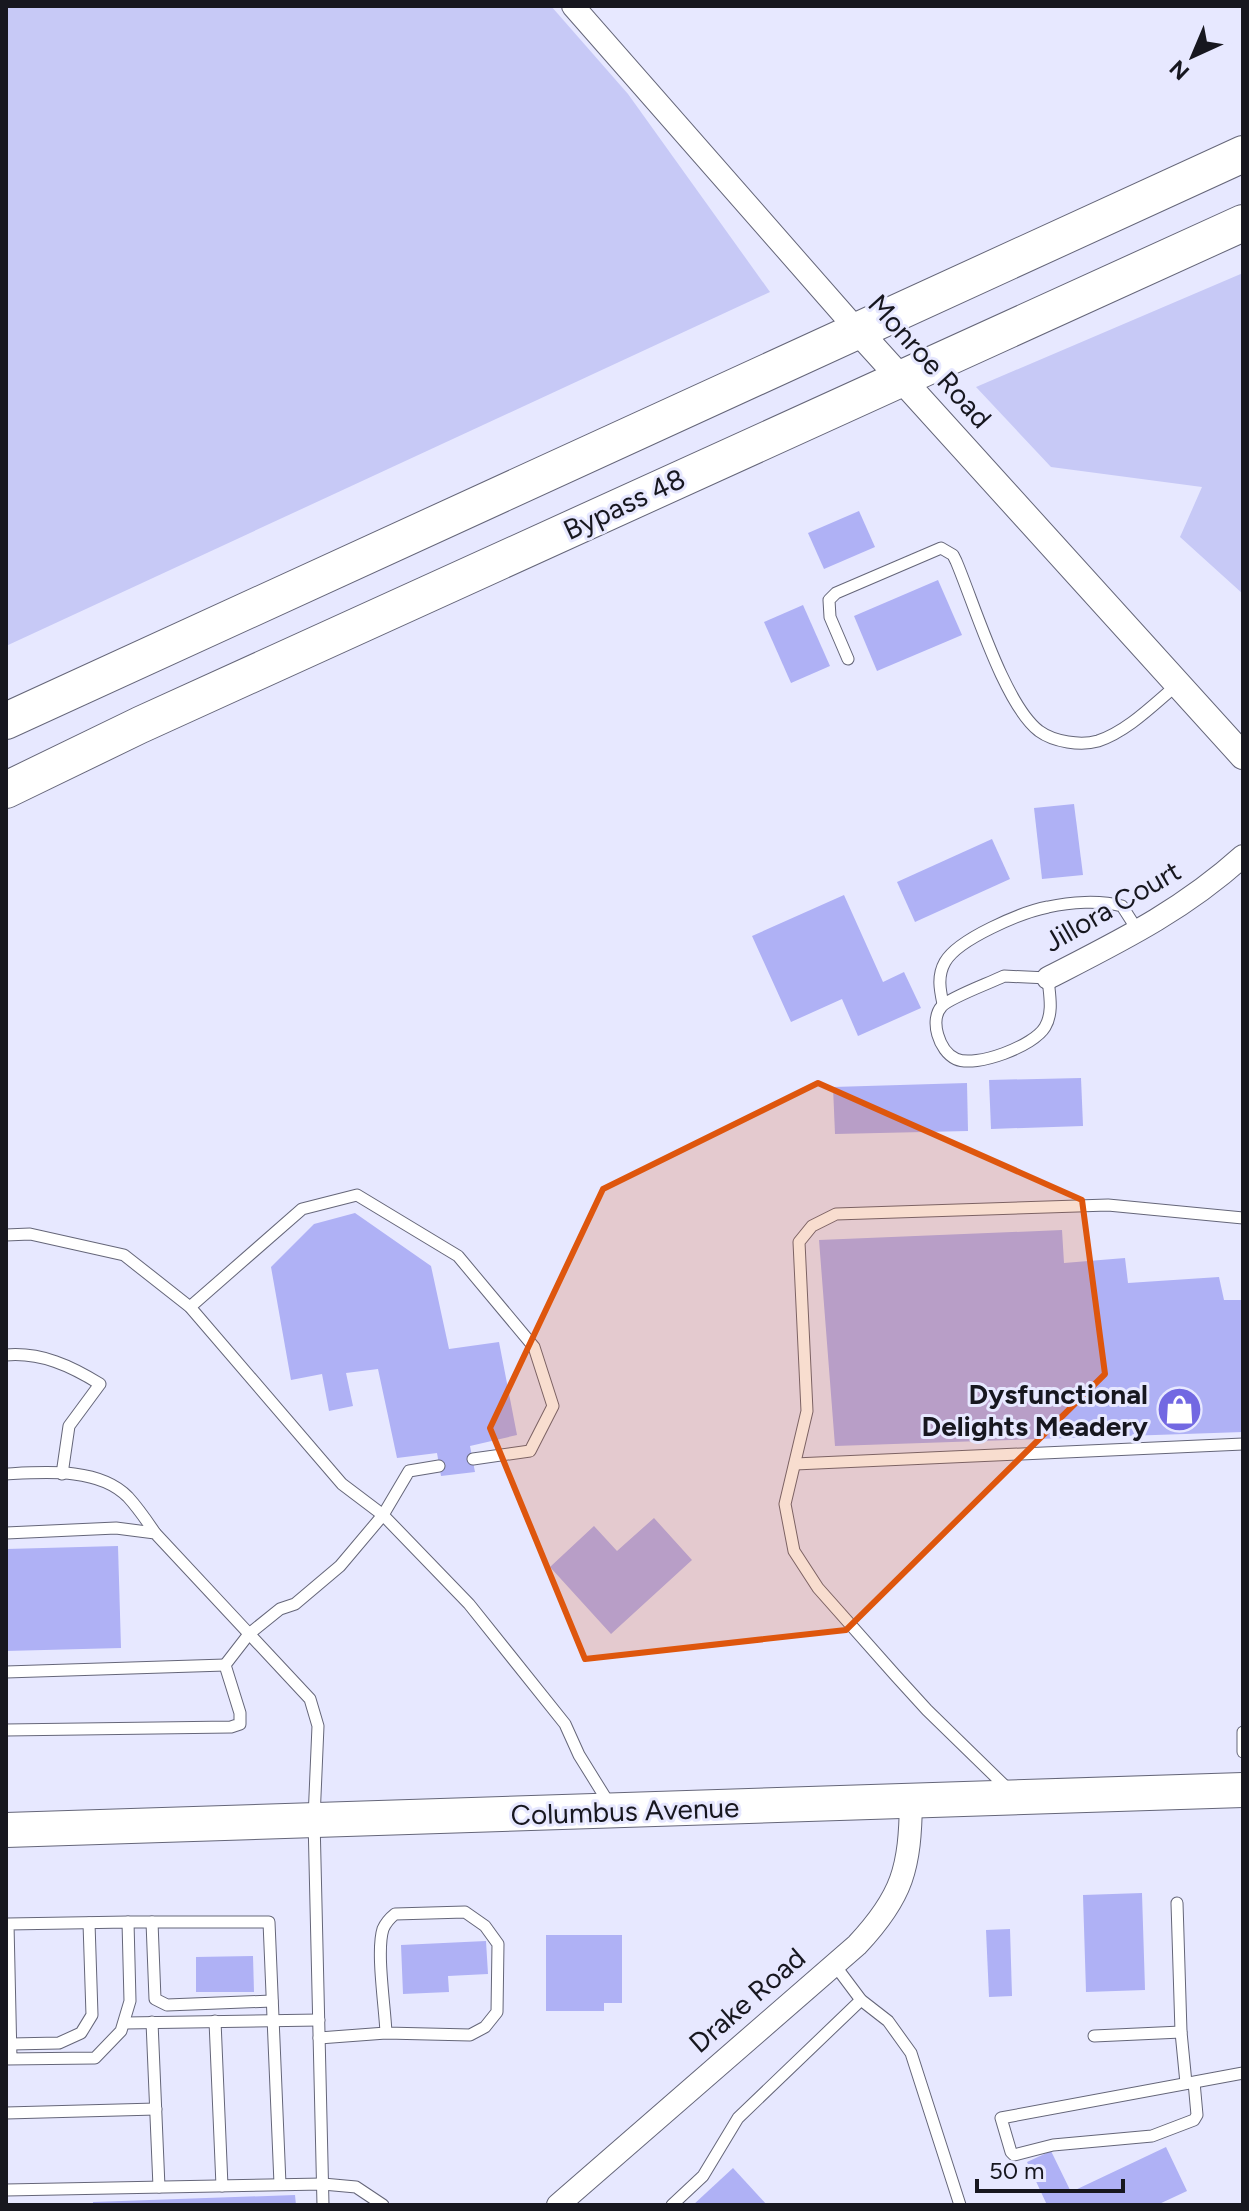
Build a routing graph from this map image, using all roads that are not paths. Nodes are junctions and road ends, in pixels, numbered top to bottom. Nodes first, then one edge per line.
1 (573, 6) edge
2 (1243, 154) edge
3 (1243, 223) edge
4 (858, 331) junction
5 (901, 378) junction
6 (848, 659) dead end
7 (1178, 684) junction
8 (6, 721) edge
9 (1243, 756) edge
10 (6, 790) edge
11 (1243, 856) edge
12 (1138, 931) junction
13 (1048, 978) junction
14 (943, 1004) junction
15 (1243, 1218) edge
16 (6, 1235) edge
17 (190, 1307) junction
18 (6, 1355) edge
19 (1243, 1444) edge
20 (473, 1459) dead end
21 (795, 1464) junction
22 (439, 1466) dead end
23 (6, 1474) edge
24 (62, 1474) junction
25 (383, 1515) junction
26 (6, 1533) edge
27 (155, 1533) junction
28 (249, 1634) junction
29 (225, 1665) junction
30 (6, 1672) edge
31 (6, 1730) edge
32 (1243, 1732) edge
33 (1243, 1752) edge
34 (1243, 1790) edge
35 (1017, 1798) junction
36 (911, 1801) junction
37 (614, 1812) junction
38 (314, 1819) junction
39 (6, 1830) edge
40 (1177, 1903) dead end
41 (128, 1922) junction
42 (152, 1922) junction
43 (89, 1923) junction
44 (834, 1964) junction
45 (861, 2000) junction
46 (272, 2001) junction
47 (319, 2020) junction
48 (215, 2021) junction
49 (274, 2021) junction
50 (152, 2022) junction
51 (125, 2023) junction
52 (1181, 2032) junction
53 (386, 2033) junction
54 (1094, 2036) dead end
55 (319, 2038) junction
56 (11, 2044) junction
57 (8, 2059) edge
58 (1243, 2073) edge
59 (1190, 2082) junction
60 (156, 2109) junction
61 (6, 2113) edge
62 (280, 2184) junction
63 (323, 2184) junction
64 (222, 2186) junction
65 (159, 2187) junction
66 (6, 2190) edge
67 (323, 2205) edge
68 (383, 2205) edge
69 (558, 2205) edge
70 (672, 2205) edge
71 (960, 2205) edge

1 - 4 street, Monroe Road
2 - 4 highway
3 - 5 highway, Bypass 48
4 - 5 street, Monroe Road
4 - 8 highway
5 - 7 street, Monroe Road
5 - 10 highway, Bypass 48
6 - 7 lane
7 - 9 street, Monroe Road
11 - 12 street, Jillora Court
12 - 13 street, Jillora Court
12 - 14 lane
13 - 14 lane
13 - 14 lane
15 - 21 lane
16 - 17 lane
17 - 20 lane
17 - 25 lane
18 - 24 lane
19 - 21 lane
21 - 35 lane
22 - 25 lane
23 - 24 lane
24 - 27 lane
25 - 28 lane
25 - 37 lane
26 - 27 lane
27 - 28 lane
28 - 29 lane
28 - 38 lane
29 - 30 lane
29 - 31 lane
32 - 33 lane
34 - 35 main road, Columbus Avenue
35 - 36 main road, Columbus Avenue
36 - 37 main road, Columbus Avenue
36 - 44 street, Drake Road
37 - 38 main road, Columbus Avenue
38 - 39 main road, Columbus Avenue
38 - 47 lane
40 - 52 lane
41 - 42 lane
41 - 43 lane
41 - 51 lane
42 - 46 lane
42 - 46 lane
43 - 56 lane
43 - 56 lane
44 - 45 lane
44 - 69 street, Drake Road
45 - 70 lane
45 - 71 lane
46 - 49 lane
47 - 49 lane
47 - 55 lane
48 - 49 lane
48 - 50 lane
48 - 64 lane
49 - 62 lane
50 - 51 lane
50 - 60 lane
51 - 57 lane
52 - 54 lane
52 - 59 lane
53 - 53 lane
53 - 55 lane
55 - 63 lane
56 - 57 lane
58 - 59 lane
59 - 59 lane
60 - 61 lane
60 - 65 lane
62 - 63 lane
62 - 64 lane
63 - 67 lane
63 - 68 lane
64 - 65 lane
65 - 66 lane

